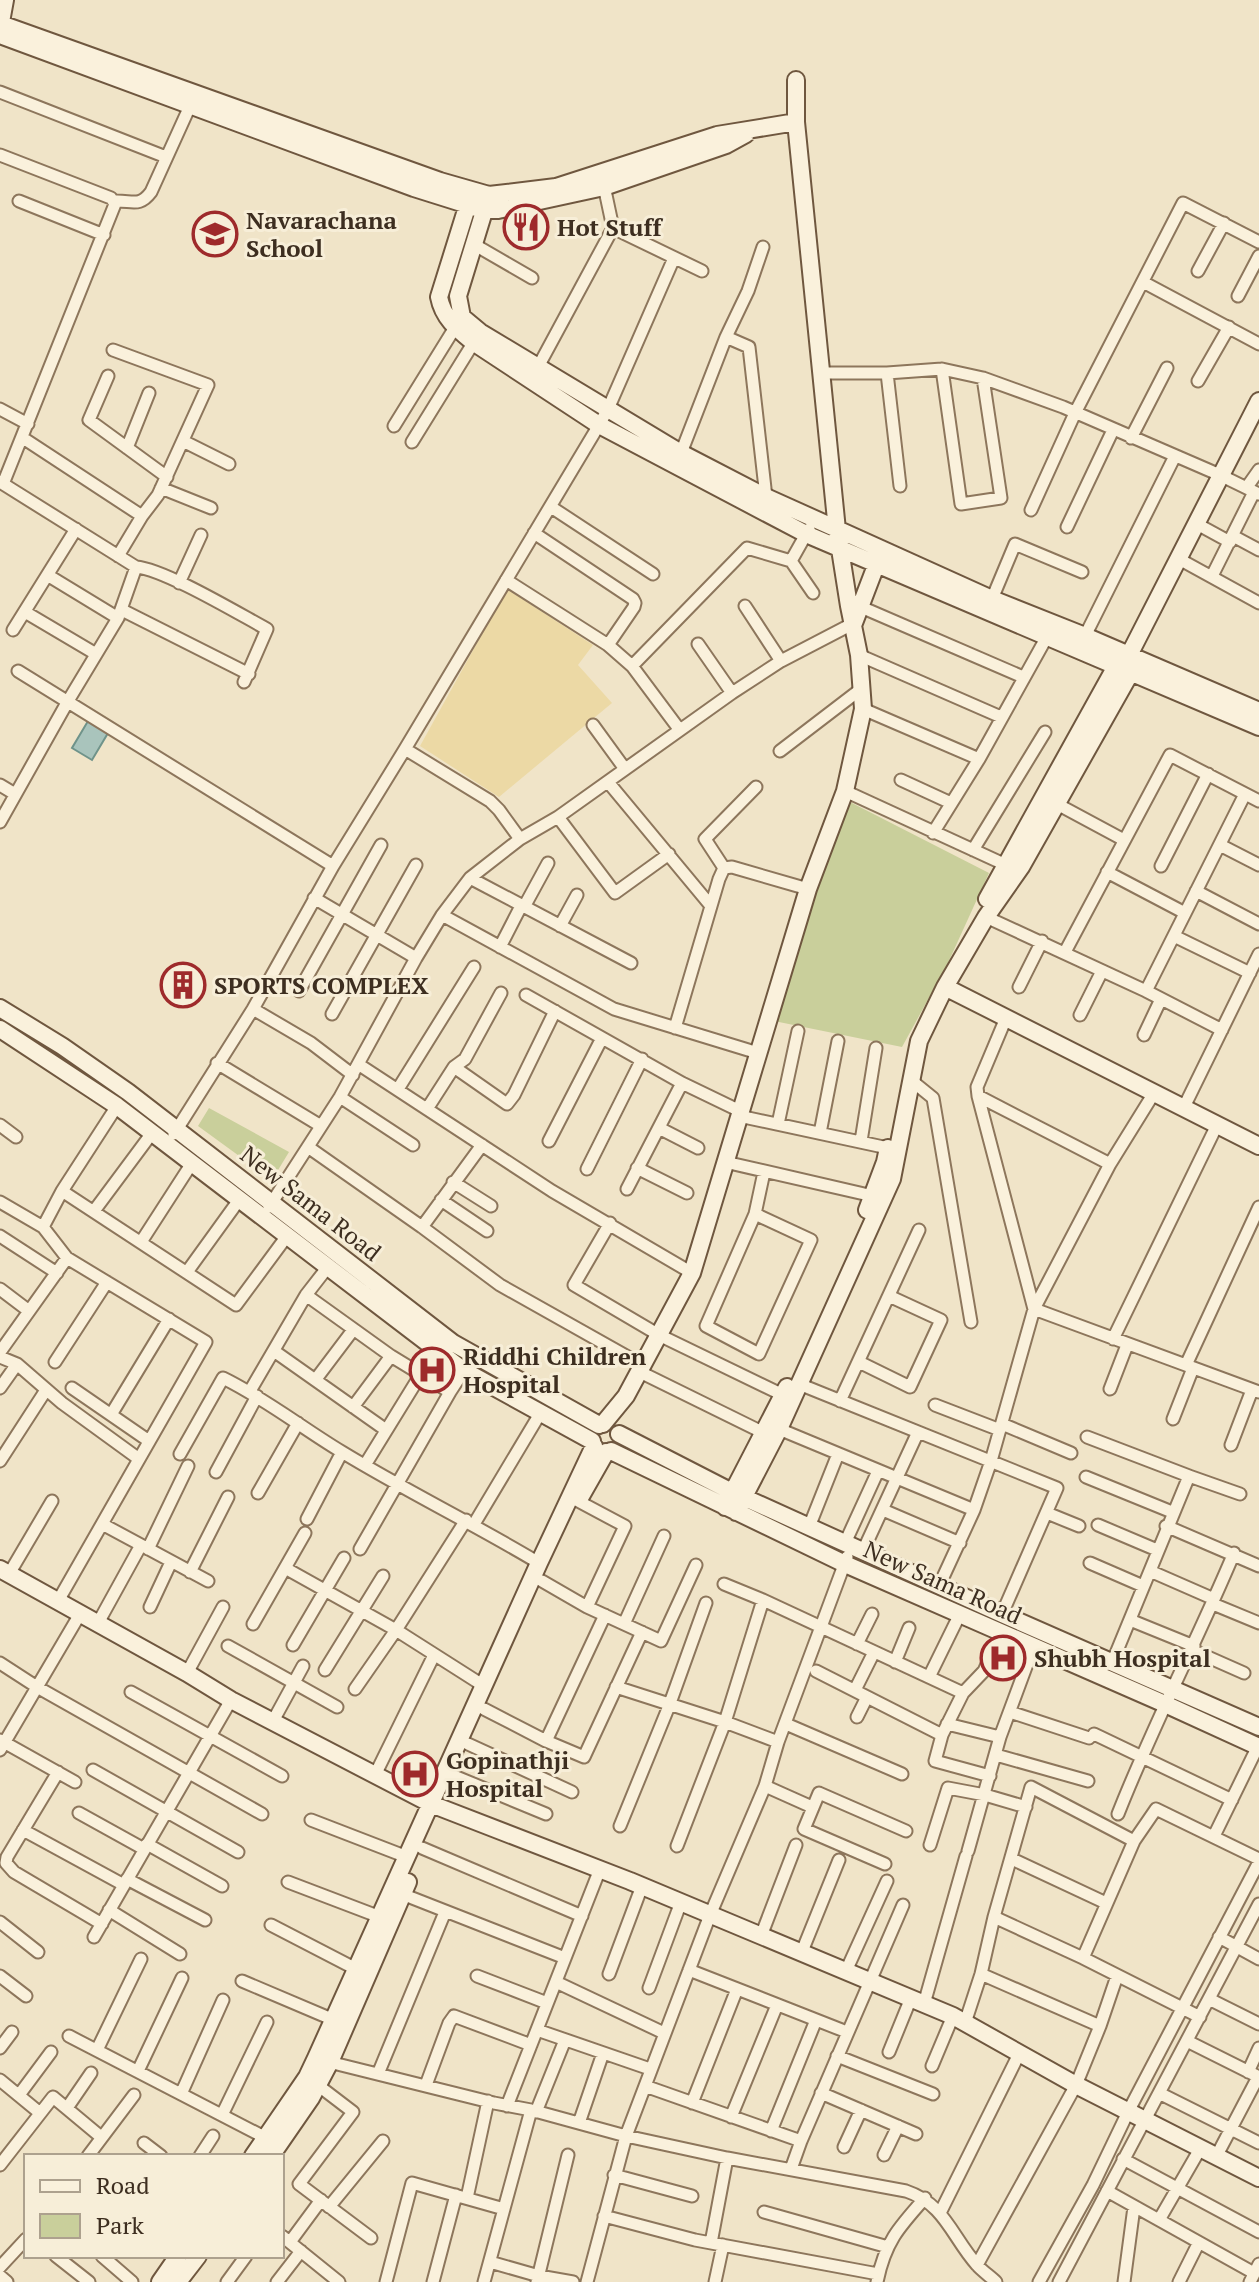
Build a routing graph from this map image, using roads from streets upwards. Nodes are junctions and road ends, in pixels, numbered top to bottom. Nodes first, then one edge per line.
1 (5, 0) edge
2 (0, 23) edge
3 (0, 35) edge
4 (796, 80) dead end
5 (0, 92) edge
6 (190, 106) junction
7 (255, 122) junction
8 (796, 122) junction
9 (0, 155) edge
10 (166, 157) junction
11 (602, 179) junction
12 (479, 200) junction
13 (19, 201) dead end
14 (114, 201) junction
15 (1224, 223) junction
16 (613, 228) junction
17 (104, 235) junction
18 (1259, 242) edge
19 (475, 245) junction
20 (763, 247) dead end
21 (1259, 256) edge
22 (674, 258) junction
23 (702, 271) dead end
24 (1198, 271) dead end
25 (532, 278) dead end
26 (1143, 282) junction
27 (1238, 296) dead end
28 (458, 323) junction
29 (1229, 327) junction
30 (477, 337) junction
31 (726, 337) junction
32 (1259, 344) edge
33 (113, 350) dead end
34 (538, 367) junction
35 (1167, 368) dead end
36 (942, 369) junction
37 (822, 373) junction
38 (887, 373) junction
39 (108, 376) dead end
40 (983, 378) junction
41 (1198, 381) dead end
42 (149, 393) dead end
43 (1259, 401) edge
44 (0, 409) edge
45 (608, 409) junction
46 (1075, 413) junction
47 (28, 424) junction
48 (599, 425) junction
49 (394, 426) dead end
50 (1113, 430) junction
51 (23, 438) junction
52 (1131, 438) junction
53 (183, 441) junction
54 (412, 442) dead end
55 (127, 448) junction
56 (681, 453) junction
57 (1175, 456) junction
58 (229, 464) dead end
59 (1259, 470) edge
60 (1220, 475) junction
61 (164, 482) junction
62 (2, 483) edge
63 (900, 486) dead end
64 (1253, 491) edge
65 (766, 497) junction
66 (551, 507) junction
67 (211, 508) dead end
68 (1031, 510) dead end
69 (142, 516) junction
70 (1197, 524) junction
71 (810, 527) junction
72 (1067, 527) dead end
73 (76, 529) junction
74 (837, 530) junction
75 (534, 533) junction
76 (201, 535) dead end
77 (1231, 539) junction
78 (840, 548) junction
79 (1259, 550) edge
80 (118, 556) junction
81 (879, 557) junction
82 (1179, 559) junction
83 (791, 561) junction
84 (136, 567) junction
85 (1082, 572) dead end
86 (653, 574) dead end
87 (49, 576) junction
88 (1212, 576) junction
89 (506, 580) junction
90 (179, 583) junction
91 (813, 593) dead end
92 (992, 599) junction
93 (1259, 603) edge
94 (745, 606) dead end
95 (861, 607) junction
96 (25, 612) junction
97 (120, 614) junction
98 (854, 623) junction
99 (13, 630) dead end
100 (1050, 630) junction
101 (1085, 636) junction
102 (698, 644) dead end
103 (608, 645) junction
104 (96, 654) junction
105 (859, 655) junction
106 (781, 661) junction
107 (1124, 665) junction
108 (632, 666) junction
109 (18, 671) dead end
110 (1023, 677) junction
111 (861, 689) junction
112 (732, 693) junction
113 (68, 701) junction
114 (863, 709) junction
115 (1259, 711) edge
116 (1001, 717) junction
117 (593, 725) dead end
118 (1259, 727) edge
119 (679, 729) junction
120 (1045, 732) dead end
121 (405, 749) junction
122 (780, 751) dead end
123 (979, 759) junction
124 (625, 769) junction
125 (1208, 774) junction
126 (901, 780) dead end
127 (608, 782) junction
128 (0, 785) edge
129 (756, 787) dead end
130 (845, 791) junction
131 (15, 794) junction
132 (1245, 794) junction
133 (1259, 801) edge
134 (951, 803) junction
135 (1057, 804) junction
136 (558, 817) junction
137 (0, 822) edge
138 (933, 833) junction
139 (520, 839) junction
140 (1124, 840) junction
141 (381, 845) dead end
142 (1220, 845) junction
143 (973, 850) junction
144 (669, 854) junction
145 (548, 863) dead end
146 (416, 865) dead end
147 (1006, 865) junction
148 (1259, 865) edge
149 (333, 866) junction
150 (1161, 866) dead end
151 (724, 868) junction
152 (1107, 872) junction
153 (470, 878) junction
154 (808, 889) junction
155 (1196, 891) junction
156 (577, 895) dead end
157 (314, 898) junction
158 (711, 906) junction
159 (523, 907) junction
160 (1185, 913) junction
161 (340, 915) junction
162 (442, 915) junction
163 (986, 917) junction
164 (1259, 924) edge
165 (560, 926) junction
166 (377, 934) junction
167 (1174, 936) junction
168 (1042, 941) junction
169 (500, 947) junction
170 (1065, 952) junction
171 (1259, 954) edge
172 (416, 958) junction
173 (631, 963) dead end
174 (474, 967) dead end
175 (1102, 971) junction
176 (1247, 978) junction
177 (945, 987) junction
178 (1019, 987) dead end
179 (299, 991) dead end
180 (1146, 991) junction
181 (1259, 991) edge
182 (501, 993) dead end
183 (526, 995) dead end
184 (1161, 999) junction
185 (0, 1008) edge
186 (253, 1009) junction
187 (555, 1011) junction
188 (332, 1014) dead end
189 (1080, 1015) dead end
190 (1006, 1018) junction
191 (675, 1028) junction
192 (0, 1029) edge
193 (1222, 1030) junction
194 (798, 1031) dead end
195 (1144, 1035) dead end
196 (602, 1038) junction
197 (838, 1041) dead end
198 (876, 1048) dead end
199 (758, 1053) junction
200 (642, 1059) junction
201 (217, 1063) junction
202 (454, 1067) junction
203 (355, 1069) junction
204 (912, 1081) junction
205 (682, 1083) junction
206 (398, 1089) junction
207 (1154, 1093) junction
208 (978, 1096) junction
209 (340, 1097) junction
210 (117, 1106) junction
211 (1184, 1107) junction
212 (427, 1109) junction
213 (740, 1114) junction
214 (778, 1124) junction
215 (0, 1125) edge
216 (1217, 1125) junction
217 (321, 1126) junction
218 (659, 1128) junction
219 (177, 1129) junction
220 (152, 1133) junction
221 (820, 1133) junction
222 (16, 1137) dead end
223 (549, 1141) dead end
224 (861, 1141) junction
225 (167, 1145) junction
226 (413, 1145) dead end
227 (482, 1145) junction
228 (1259, 1146) edge
229 (308, 1147) junction
230 (698, 1148) dead end
231 (888, 1148) junction
232 (725, 1162) junction
233 (192, 1163) junction
234 (1110, 1164) junction
235 (637, 1168) junction
236 (587, 1169) dead end
237 (764, 1172) junction
238 (453, 1182) junction
239 (627, 1189) dead end
240 (62, 1191) junction
241 (687, 1193) dead end
242 (873, 1196) junction
243 (239, 1200) junction
244 (441, 1200) junction
245 (0, 1202) edge
246 (273, 1203) junction
247 (491, 1206) dead end
248 (1259, 1207) edge
249 (94, 1211) junction
250 (755, 1214) junction
251 (262, 1217) junction
252 (610, 1223) junction
253 (43, 1227) junction
254 (422, 1227) junction
255 (919, 1230) dead end
256 (487, 1231) dead end
257 (0, 1236) edge
258 (287, 1236) junction
259 (141, 1242) junction
260 (67, 1258) junction
261 (327, 1268) junction
262 (187, 1272) junction
263 (57, 1273) junction
264 (692, 1273) junction
265 (107, 1282) junction
266 (0, 1289) edge
267 (306, 1295) junction
268 (889, 1296) junction
269 (1034, 1309) junction
270 (29, 1311) junction
271 (169, 1319) junction
272 (971, 1322) dead end
273 (353, 1330) junction
274 (659, 1335) junction
275 (1113, 1339) junction
276 (1127, 1345) junction
277 (1, 1348) edge
278 (274, 1351) junction
279 (474, 1355) junction
280 (391, 1356) junction
281 (55, 1362) dead end
282 (859, 1362) junction
283 (17, 1364) junction
284 (1190, 1366) junction
285 (642, 1369) junction
286 (463, 1370) junction
287 (421, 1374) junction
288 (316, 1379) junction
289 (799, 1384) junction
290 (0, 1388) edge
291 (72, 1388) dead end
292 (1110, 1389) dead end
293 (46, 1390) junction
294 (1256, 1391) edge
295 (450, 1392) junction
296 (253, 1394) junction
297 (783, 1395) junction
298 (840, 1401) junction
299 (935, 1405) dead end
300 (353, 1407) junction
301 (541, 1412) junction
302 (112, 1413) junction
303 (1173, 1419) dead end
304 (298, 1423) junction
305 (1001, 1427) junction
306 (610, 1429) junction
307 (779, 1429) junction
308 (386, 1430) junction
309 (762, 1432) junction
310 (918, 1432) junction
311 (1087, 1437) dead end
312 (149, 1441) junction
313 (1231, 1445) dead end
314 (601, 1448) junction
315 (342, 1452) junction
316 (1071, 1453) dead end
317 (180, 1454) dead end
318 (838, 1454) junction
319 (139, 1459) junction
320 (0, 1461) edge
321 (991, 1461) junction
322 (365, 1465) junction
323 (188, 1466) dead end
324 (878, 1471) junction
325 (216, 1472) dead end
326 (1189, 1476) junction
327 (1086, 1477) dead end
328 (897, 1478) junction
329 (397, 1483) junction
330 (258, 1493) dead end
331 (1240, 1494) dead end
332 (228, 1497) dead end
333 (52, 1501) dead end
334 (578, 1501) junction
335 (734, 1502) junction
336 (883, 1510) junction
337 (974, 1510) junction
338 (1172, 1512) junction
339 (1047, 1513) junction
340 (307, 1519) dead end
341 (470, 1522) junction
342 (102, 1524) junction
343 (1098, 1525) dead end
344 (1079, 1526) dead end
345 (1166, 1526) junction
346 (809, 1527) junction
347 (305, 1533) dead end
348 (664, 1536) dead end
349 (960, 1543) junction
350 (853, 1546) junction
351 (145, 1547) junction
352 (360, 1549) dead end
353 (1157, 1550) junction
354 (1234, 1553) junction
355 (344, 1558) dead end
356 (171, 1562) junction
357 (539, 1563) junction
358 (1090, 1563) dead end
359 (845, 1564) junction
360 (696, 1565) dead end
361 (1259, 1566) edge
362 (285, 1568) junction
363 (1150, 1571) junction
364 (3, 1572) edge
365 (190, 1572) junction
366 (383, 1576) dead end
367 (208, 1581) dead end
368 (542, 1581) junction
369 (724, 1584) dead end
370 (939, 1586) junction
371 (1143, 1586) junction
372 (325, 1590) junction
373 (763, 1600) junction
374 (58, 1601) junction
375 (1214, 1601) junction
376 (706, 1603) dead end
377 (150, 1607) dead end
378 (223, 1607) dead end
379 (587, 1607) junction
380 (361, 1610) junction
381 (80, 1614) junction
382 (872, 1614) dead end
383 (1002, 1614) junction
384 (605, 1615) junction
385 (1130, 1620) junction
386 (956, 1622) dead end
387 (98, 1623) junction
388 (1259, 1623) edge
389 (253, 1624) dead end
390 (624, 1624) junction
391 (821, 1628) junction
392 (909, 1628) dead end
393 (396, 1630) junction
394 (642, 1632) junction
395 (1001, 1633) junction
396 (857, 1644) junction
397 (293, 1645) dead end
398 (228, 1646) dead end
399 (1033, 1648) junction
400 (1193, 1648) junction
401 (874, 1652) junction
402 (434, 1655) junction
403 (895, 1662) junction
404 (0, 1663) edge
405 (1112, 1663) junction
406 (303, 1666) dead end
407 (325, 1670) dead end
408 (816, 1671) dead end
409 (187, 1673) junction
410 (1244, 1673) dead end
411 (929, 1677) junction
412 (294, 1683) junction
413 (484, 1686) junction
414 (37, 1687) junction
415 (616, 1687) junction
416 (355, 1689) dead end
417 (855, 1690) junction
418 (131, 1692) dead end
419 (963, 1693) junction
420 (1169, 1696) junction
421 (867, 1697) junction
422 (231, 1700) junction
423 (669, 1706) junction
424 (337, 1707) dead end
425 (484, 1709) junction
426 (1010, 1712) junction
427 (857, 1717) dead end
428 (273, 1721) junction
429 (725, 1722) junction
430 (786, 1724) junction
431 (1259, 1727) edge
432 (944, 1730) junction
433 (210, 1736) junction
434 (1000, 1737) junction
435 (546, 1741) junction
436 (778, 1742) junction
437 (1, 1744) edge
438 (468, 1744) junction
439 (1259, 1746) edge
440 (996, 1755) junction
441 (1141, 1756) junction
442 (93, 1770) dead end
443 (58, 1772) junction
444 (187, 1772) junction
445 (902, 1774) dead end
446 (375, 1775) junction
447 (282, 1776) dead end
448 (454, 1776) junction
449 (990, 1776) junction
450 (1088, 1781) dead end
451 (75, 1782) dead end
452 (765, 1786) junction
453 (572, 1792) dead end
454 (985, 1795) junction
455 (1232, 1800) junction
456 (435, 1805) junction
457 (812, 1807) junction
458 (1026, 1807) junction
459 (167, 1811) junction
460 (79, 1813) dead end
461 (262, 1814) dead end
462 (546, 1814) dead end
463 (1118, 1814) dead end
464 (311, 1820) dead end
465 (620, 1826) dead end
466 (23, 1830) junction
467 (906, 1831) dead end
468 (1214, 1836) junction
469 (1134, 1841) junction
470 (796, 1845) dead end
471 (930, 1845) dead end
472 (677, 1846) dead end
473 (145, 1847) junction
474 (238, 1852) dead end
475 (415, 1852) junction
476 (1012, 1859) junction
477 (839, 1860) dead end
478 (1259, 1860) edge
479 (885, 1864) dead end
480 (600, 1869) junction
481 (887, 1881) dead end
482 (126, 1882) junction
483 (288, 1882) dead end
484 (222, 1886) dead end
485 (642, 1886) junction
486 (402, 1894) junction
487 (681, 1902) junction
488 (1106, 1903) junction
489 (903, 1905) dead end
490 (109, 1910) junction
491 (1257, 1911) edge
492 (445, 1912) junction
493 (710, 1915) junction
494 (582, 1916) junction
495 (380, 1917) junction
496 (994, 1917) junction
497 (205, 1920) dead end
498 (0, 1922) edge
499 (102, 1924) junction
500 (271, 1925) dead end
501 (761, 1936) junction
502 (94, 1937) dead end
503 (1219, 1937) junction
504 (1236, 1946) junction
505 (38, 1952) dead end
506 (180, 1954) dead end
507 (801, 1954) junction
508 (565, 1958) junction
509 (1083, 1958) junction
510 (141, 1959) dead end
511 (1259, 1959) edge
512 (356, 1969) junction
513 (689, 1970) junction
514 (846, 1971) junction
515 (609, 1974) dead end
516 (981, 1974) junction
517 (0, 1976) edge
518 (477, 1976) dead end
519 (1117, 1976) junction
520 (182, 1978) dead end
521 (242, 1981) dead end
522 (869, 1981) junction
523 (556, 1982) junction
524 (649, 1988) dead end
525 (737, 1989) junction
526 (26, 1996) dead end
527 (1209, 1999) junction
528 (223, 2000) dead end
529 (917, 2001) junction
530 (547, 2003) junction
531 (777, 2005) junction
532 (1182, 2007) junction
533 (1200, 2017) junction
534 (959, 2019) junction
535 (334, 2020) junction
536 (816, 2020) junction
537 (267, 2022) dead end
538 (1259, 2024) edge
539 (1100, 2026) junction
540 (537, 2030) junction
541 (12, 2032) dead end
542 (847, 2032) junction
543 (664, 2033) junction
544 (69, 2036) dead end
545 (565, 2040) junction
546 (1187, 2041) junction
547 (531, 2045) junction
548 (0, 2048) edge
549 (1259, 2048) edge
550 (97, 2050) junction
551 (51, 2052) dead end
552 (889, 2052) dead end
553 (1020, 2052) junction
554 (603, 2053) junction
555 (837, 2056) junction
556 (323, 2060) junction
557 (932, 2066) dead end
558 (650, 2069) junction
559 (138, 2071) junction
560 (91, 2073) dead end
561 (378, 2074) junction
562 (1255, 2075) edge
563 (0, 2080) edge
564 (313, 2081) junction
565 (426, 2085) junction
566 (1076, 2085) junction
567 (645, 2086) junction
568 (821, 2093) junction
569 (1159, 2093) junction
570 (181, 2094) junction
571 (933, 2094) dead end
572 (19, 2095) junction
573 (134, 2095) dead end
574 (488, 2101) junction
575 (692, 2103) junction
576 (507, 2106) junction
577 (67, 2108) junction
578 (861, 2110) junction
579 (1129, 2110) junction
580 (534, 2111) junction
581 (40, 2113) junction
582 (222, 2115) junction
583 (731, 2117) junction
584 (1144, 2118) junction
585 (579, 2123) junction
586 (898, 2126) junction
587 (1231, 2129) junction
588 (771, 2131) junction
589 (916, 2134) dead end
590 (213, 2136) dead end
591 (626, 2136) junction
592 (101, 2137) junction
593 (266, 2138) junction
594 (383, 2141) dead end
595 (801, 2141) junction
596 (144, 2143) dead end
597 (1259, 2143) edge
598 (844, 2147) dead end
599 (1200, 2149) junction
600 (89, 2154) edge
601 (158, 2154) edge
602 (201, 2154) edge
603 (254, 2154) edge
604 (272, 2154) edge
605 (568, 2155) dead end
606 (884, 2155) dead end
607 (1216, 2157) junction
608 (2, 2158) edge
609 (727, 2158) junction
610 (1123, 2159) junction
611 (791, 2169) junction
612 (614, 2175) junction
613 (1259, 2178) edge
614 (1178, 2189) junction
615 (1107, 2191) junction
616 (692, 2196) dead end
617 (461, 2197) junction
618 (925, 2198) junction
619 (325, 2203) junction
620 (1134, 2207) junction
621 (504, 2209) junction
622 (764, 2212) dead end
623 (940, 2213) junction
624 (604, 2216) junction
625 (1159, 2220) junction
626 (1259, 2232) edge
627 (371, 2238) dead end
628 (286, 2239) edge
629 (24, 2241) edge
630 (717, 2244) junction
631 (1198, 2244) junction
632 (888, 2247) junction
633 (301, 2251) junction
634 (58, 2258) edge
635 (104, 2258) edge
636 (174, 2258) edge
637 (196, 2258) edge
638 (245, 2258) edge
639 (490, 2262) junction
640 (977, 2265) junction
641 (0, 2267) edge
642 (1254, 2273) edge
643 (0, 2276) edge
644 (75, 2278) edge
645 (877, 2278) edge
646 (331, 2279) edge
647 (538, 2279) edge
648 (7, 2282) edge
649 (89, 2282) edge
650 (132, 2282) edge
651 (160, 2282) edge
652 (178, 2282) edge
653 (227, 2282) edge
654 (277, 2282) edge
655 (386, 2282) edge
656 (433, 2282) edge
657 (484, 2282) edge
658 (573, 2282) edge
659 (587, 2282) edge
660 (715, 2282) edge
661 (996, 2282) edge
662 (1039, 2282) edge
663 (1059, 2282) edge
664 (1124, 2282) edge
665 (1179, 2282) edge

1 - 2 street
2 - 7 street
3 - 6 street
4 - 8 street
5 - 10 street
6 - 7 street
6 - 10 street
7 - 12 street
8 - 11 street
8 - 37 street
9 - 14 street
10 - 14 street
11 - 12 street
11 - 16 street
12 - 19 street
12 - 28 street
13 - 17 street
14 - 17 street
15 - 18 street
15 - 24 street
15 - 26 street
16 - 22 street
16 - 34 street
17 - 47 street
19 - 25 street
19 - 28 street
20 - 31 street
21 - 27 street
22 - 23 street
22 - 45 street
26 - 29 street
26 - 46 street
28 - 30 street
28 - 49 street
29 - 32 street
29 - 41 street
30 - 34 street
30 - 48 street
30 - 54 street
31 - 56 street
31 - 65 street
33 - 53 street
34 - 45 street
35 - 52 street
36 - 38 street
36 - 40 street
36 - 40 street
37 - 38 street
37 - 74 street
38 - 63 street
39 - 55 street
40 - 46 street
42 - 55 street
43 - 60 street
44 - 47 street
45 - 48 street
45 - 56 street
46 - 50 street
46 - 68 street
47 - 51 street
48 - 66 street
48 - 71 street
50 - 52 street
50 - 72 street
51 - 62 street
51 - 69 street
52 - 57 street
53 - 58 street
53 - 61 street
55 - 61 street
56 - 65 street
57 - 60 street
57 - 101 street
59 - 64 street
60 - 64 street
60 - 70 street
61 - 67 street
61 - 69 street
62 - 73 street
64 - 77 street
65 - 71 street
66 - 75 street
66 - 86 street
69 - 80 street
70 - 77 street
70 - 82 street
71 - 74 street
71 - 78 street
71 - 83 street
73 - 80 street
73 - 87 street
74 - 78 street
74 - 81 street
75 - 89 street
75 - 103 street
76 - 90 street
77 - 79 street
77 - 88 street
78 - 81 street
78 - 98 street
80 - 84 street
81 - 92 street
81 - 95 street
81 - 100 street
82 - 88 street
82 - 107 street
83 - 91 street
83 - 108 street
84 - 90 street
84 - 97 street
85 - 92 street
87 - 96 street
87 - 97 street
88 - 93 street
89 - 103 street
89 - 121 street
90 - 97 street
92 - 100 street
94 - 106 street
95 - 98 street
95 - 110 street
96 - 99 street
96 - 104 street
97 - 104 street
98 - 105 street
98 - 106 street
100 - 101 street
100 - 107 street
100 - 110 street
101 - 107 street
102 - 112 street
103 - 108 street
104 - 113 street
105 - 111 street
105 - 116 street
106 - 112 street
107 - 115 street
107 - 118 street
107 - 135 street
107 - 147 street
108 - 119 street
109 - 113 street
110 - 116 street
111 - 114 street
111 - 122 street
112 - 119 street
113 - 131 street
113 - 149 street
114 - 123 street
114 - 130 street
116 - 123 street
117 - 124 street
119 - 124 street
120 - 143 street
121 - 139 street
121 - 149 street
123 - 134 street
124 - 127 street
125 - 132 street
125 - 140 street
125 - 150 street
126 - 134 street
127 - 136 street
127 - 144 street
128 - 131 street
129 - 151 street
130 - 138 street
130 - 154 street
131 - 137 street
132 - 133 street
132 - 142 street
134 - 138 street
135 - 140 street
135 - 163 street
136 - 139 street
136 - 144 street
138 - 143 street
139 - 153 street
140 - 152 street
141 - 161 street
142 - 148 street
142 - 155 street
143 - 147 street
144 - 158 street
145 - 159 street
146 - 166 street
147 - 231 street
149 - 157 street
151 - 154 street
151 - 158 street
152 - 160 street
152 - 170 street
153 - 159 street
153 - 162 street
154 - 199 street
155 - 160 street
155 - 164 street
156 - 165 street
157 - 161 street
157 - 186 street
158 - 191 street
159 - 165 street
159 - 169 street
160 - 167 street
161 - 166 street
161 - 179 street
162 - 169 street
162 - 172 street
163 - 168 street
163 - 177 street
165 - 173 street
166 - 172 street
166 - 188 street
167 - 176 street
167 - 180 street
168 - 170 street
168 - 178 street
169 - 191 street
170 - 175 street
171 - 176 street
172 - 203 street
174 - 206 street
175 - 180 street
175 - 189 street
176 - 181 street
176 - 193 street
177 - 190 street
177 - 204 street
180 - 184 street
182 - 202 street
183 - 187 street
184 - 193 street
184 - 195 street
185 - 219 street, New Sama Road
186 - 201 street
186 - 203 street
187 - 196 street
187 - 202 street
190 - 207 street
190 - 208 street
191 - 199 street
192 - 210 street, New Sama Road
193 - 211 street
194 - 214 street
196 - 200 street
196 - 223 street
197 - 221 street
198 - 224 street
199 - 213 street
200 - 205 street
200 - 236 street
201 - 217 street
201 - 219 street
202 - 212 street
203 - 206 street
203 - 209 street
204 - 272 street
204 - 289 street
205 - 213 street
205 - 218 street
206 - 212 street
207 - 211 street
207 - 234 street
208 - 234 street
208 - 269 street
209 - 217 street
209 - 226 street
210 - 220 street, New Sama Road
210 - 240 street
211 - 216 street
212 - 227 street
213 - 214 street
213 - 232 street
214 - 221 street
215 - 222 street
216 - 228 street
216 - 275 street
217 - 229 street
218 - 230 street
218 - 235 street
219 - 225 street
219 - 246 street, New Sama Road
220 - 225 street, New Sama Road
220 - 249 street
221 - 224 street
224 - 231 street
225 - 233 street, New Sama Road
227 - 238 street
227 - 252 street
229 - 246 street
229 - 254 street
231 - 242 street
232 - 237 street
232 - 264 street
233 - 243 street, New Sama Road
233 - 259 street
234 - 269 street
235 - 239 street
235 - 241 street
237 - 242 street
237 - 250 street
238 - 244 street
238 - 247 street
240 - 249 street
240 - 253 street
242 - 297 street
243 - 251 street, New Sama Road
243 - 262 street
244 - 254 street
244 - 256 street
245 - 253 street
246 - 251 street
246 - 279 street, New Sama Road
248 - 284 street
249 - 259 street
250 - 250 street
251 - 258 street, New Sama Road
252 - 264 street
252 - 274 street
253 - 260 street
254 - 285 street
255 - 268 street
257 - 263 street
258 - 261 street, New Sama Road
258 - 262 street
259 - 262 street
260 - 263 street
260 - 265 street
261 - 267 street
261 - 286 street, New Sama Road
263 - 270 street
264 - 274 street
265 - 271 street
265 - 281 street
266 - 270 street
267 - 273 street
267 - 278 street
268 - 282 street
268 - 282 street
269 - 275 street
269 - 305 street
270 - 277 street
271 - 302 street
271 - 312 street
273 - 280 street
273 - 288 street
274 - 285 street
274 - 297 street
275 - 276 street
276 - 284 street
276 - 292 street
277 - 283 street
278 - 288 street
278 - 296 street
279 - 286 street
279 - 306 street, New Sama Road
280 - 287 street
280 - 300 street
282 - 298 street
283 - 290 street
283 - 293 street
284 - 294 street
284 - 303 street
285 - 306 street
285 - 309 street
286 - 295 street
286 - 301 street, New Sama Road
287 - 295 street
287 - 308 street
288 - 300 street
289 - 298 street
289 - 307 street
291 - 302 street
293 - 319 street
293 - 320 street
294 - 313 street
295 - 329 street
296 - 304 street
296 - 317 street
296 - 325 street
297 - 309 street
298 - 310 street
299 - 305 street
300 - 308 street
301 - 314 street, New Sama Road
301 - 341 street
302 - 312 street
304 - 315 street
304 - 330 street
305 - 316 street
305 - 321 street
306 - 314 street
306 - 314 street
306 - 335 street, New Sama Road
307 - 318 street
307 - 335 street
308 - 322 street
309 - 335 street
310 - 321 street
310 - 328 street
311 - 326 street
312 - 319 street
314 - 334 street
314 - 335 street, New Sama Road
314 - 357 street
315 - 322 street
315 - 340 street
318 - 324 street
318 - 346 street
319 - 342 street
321 - 337 street
321 - 339 street
322 - 329 street
323 - 351 street
324 - 328 street
324 - 350 street
326 - 331 street
326 - 338 street
327 - 338 street
328 - 336 street
328 - 337 street
329 - 341 street
329 - 352 street
332 - 365 street
333 - 364 street
334 - 368 street
334 - 379 street
335 - 346 street, New Sama Road
335 - 359 street, New Sama Road
336 - 349 street
336 - 350 street
337 - 349 street
338 - 345 street
339 - 344 street
339 - 383 street
341 - 357 street
341 - 393 street
342 - 351 street
342 - 374 street
343 - 353 street
345 - 353 street
345 - 354 street
346 - 350 street, New Sama Road
347 - 362 street
348 - 390 street
349 - 370 street
350 - 359 street
350 - 370 street, New Sama Road
351 - 356 street
351 - 387 street
353 - 363 street
354 - 361 street
354 - 375 street
355 - 372 street
356 - 365 street
356 - 377 street
357 - 413 street
358 - 371 street
359 - 391 street
359 - 395 street, New Sama Road
360 - 394 street
362 - 372 street
362 - 389 street
363 - 371 street
363 - 375 street
364 - 374 street
365 - 367 street
366 - 380 street
368 - 379 street
368 - 425 street
369 - 373 street
370 - 383 street, New Sama Road
371 - 385 street
372 - 380 street
372 - 397 street
373 - 391 street
373 - 429 street
374 - 381 street
375 - 388 street
375 - 400 street
376 - 423 street
378 - 409 street
379 - 384 street
380 - 393 street
380 - 407 street
381 - 387 street
381 - 414 street
382 - 396 street
383 - 405 street, New Sama Road
384 - 390 street
384 - 435 street
385 - 400 street
385 - 405 street
386 - 411 street
387 - 409 street
390 - 394 street
391 - 396 street
391 - 430 street
392 - 403 street
393 - 402 street
393 - 416 street
394 - 415 street
395 - 399 street, New Sama Road
395 - 419 street
396 - 401 street
398 - 412 street
399 - 420 street, New Sama Road
399 - 426 street
400 - 410 street
400 - 420 street
401 - 403 street
401 - 417 street
402 - 413 street
402 - 446 street
403 - 411 street
404 - 414 street
405 - 420 street, New Sama Road
406 - 412 street
408 - 417 street
409 - 422 street
411 - 419 street
412 - 424 street
412 - 428 street
413 - 456 street
414 - 437 street
414 - 444 street
415 - 423 street
415 - 435 street
417 - 421 street
418 - 433 street
419 - 432 street
420 - 431 street, New Sama Road
420 - 439 street, New Sama Road
420 - 441 street
421 - 427 street
421 - 432 street
422 - 428 street
422 - 433 street
423 - 429 street
423 - 465 street
425 - 435 street
425 - 438 street
426 - 434 street
426 - 441 street
428 - 446 street
429 - 436 street
429 - 472 street
430 - 436 street
430 - 445 street
432 - 434 street
432 - 449 street
433 - 444 street
433 - 447 street
434 - 440 street
436 - 452 street
437 - 443 street
438 - 448 street
438 - 453 street
439 - 455 street
440 - 449 street
440 - 450 street
441 - 455 street
441 - 463 street
442 - 459 street
443 - 451 street
443 - 466 street
444 - 459 street
444 - 461 street
446 - 456 street
448 - 456 street
448 - 462 street
449 - 454 street
452 - 457 street
452 - 493 street
454 - 458 street
454 - 471 street
454 - 529 street
455 - 468 street
456 - 475 street
456 - 480 street
457 - 467 street
457 - 479 street
458 - 469 street
458 - 476 street
459 - 473 street
459 - 474 street
460 - 473 street
464 - 475 street
466 - 482 street
466 - 499 street
468 - 469 street
468 - 478 street
469 - 488 street
470 - 501 street
473 - 482 street
473 - 484 street
475 - 486 street
475 - 494 street
475 - 495 street
476 - 488 street
476 - 496 street
477 - 507 street
478 - 503 street
480 - 485 street
480 - 494 street
481 - 514 street
482 - 490 street
482 - 497 street
483 - 495 street
485 - 487 street
485 - 515 street
486 - 492 street
486 - 556 street
487 - 493 street
487 - 524 street
488 - 509 street
489 - 522 street
490 - 499 street
490 - 506 street
491 - 504 street
492 - 508 street
492 - 561 street
493 - 501 street
493 - 513 street
494 - 508 street
495 - 512 street
496 - 509 street
496 - 516 street
498 - 505 street
499 - 502 street
500 - 512 street
501 - 507 street
503 - 504 street
503 - 532 street
504 - 511 street
504 - 527 street
507 - 514 street
508 - 523 street
509 - 519 street
510 - 550 street
512 - 535 street
513 - 525 street
513 - 543 street
514 - 522 street
516 - 534 street
516 - 539 street
517 - 526 street
518 - 530 street
519 - 532 street
519 - 539 street
520 - 559 street
521 - 535 street
522 - 529 street
522 - 542 street
523 - 530 street
523 - 543 street
525 - 531 street
525 - 575 street
527 - 533 street
527 - 538 street
528 - 570 street
529 - 534 street
529 - 552 street
530 - 540 street
531 - 536 street
531 - 583 street
532 - 533 street
532 - 579 street
533 - 546 street
534 - 553 street
534 - 557 street
535 - 556 street
536 - 542 street
536 - 588 street
537 - 582 street
539 - 566 street
540 - 545 street
540 - 547 street
541 - 548 street
542 - 555 street
543 - 558 street
544 - 550 street
545 - 554 street
545 - 580 street
546 - 562 street
546 - 569 street
547 - 565 street
547 - 576 street
549 - 562 street
550 - 559 street
551 - 572 street
553 - 566 street
553 - 623 street
554 - 558 street
554 - 585 street
555 - 568 street
555 - 571 street
556 - 561 street
556 - 564 street
558 - 567 street
559 - 570 street
560 - 577 street
561 - 565 street
562 - 587 street
563 - 572 street
564 - 593 street
564 - 604 street
564 - 619 street
565 - 574 street
566 - 579 street
566 - 640 street
567 - 575 street
567 - 591 street
568 - 578 street
568 - 595 street
569 - 584 street
569 - 587 street
570 - 582 street
572 - 581 street
573 - 592 street
574 - 576 street
574 - 617 street
575 - 583 street
576 - 580 street
577 - 581 street
577 - 592 street
578 - 586 street
578 - 598 street
579 - 584 street
579 - 662 street
580 - 585 street
580 - 621 street
581 - 608 street
582 - 593 street
583 - 588 street
584 - 599 street
584 - 610 street
585 - 591 street
586 - 589 street
586 - 606 street
587 - 597 street
587 - 607 street
588 - 595 street
590 - 602 street
591 - 609 street
591 - 612 street
592 - 600 street
593 - 603 street
594 - 619 street
595 - 611 street
596 - 601 street
599 - 607 street
599 - 614 street
605 - 647 street
607 - 613 street
609 - 611 street
609 - 630 street
610 - 614 street
610 - 615 street
611 - 618 street
612 - 616 street
612 - 624 street
614 - 625 street
614 - 626 street
615 - 620 street
615 - 663 street
617 - 621 street
617 - 655 street
617 - 656 street
618 - 623 street
618 - 632 street
619 - 627 street
619 - 628 street
620 - 625 street
620 - 664 street
621 - 639 street
622 - 632 street
623 - 640 street
624 - 630 street
624 - 659 street
625 - 631 street
628 - 633 street
629 - 641 street
630 - 645 street
630 - 660 street
631 - 642 street
631 - 665 street
632 - 645 street
633 - 646 street
633 - 654 street
634 - 644 street
635 - 650 street
636 - 651 street
637 - 652 street
638 - 653 street
639 - 647 street
639 - 657 street
640 - 661 street
643 - 648 street
644 - 649 street
647 - 658 street

